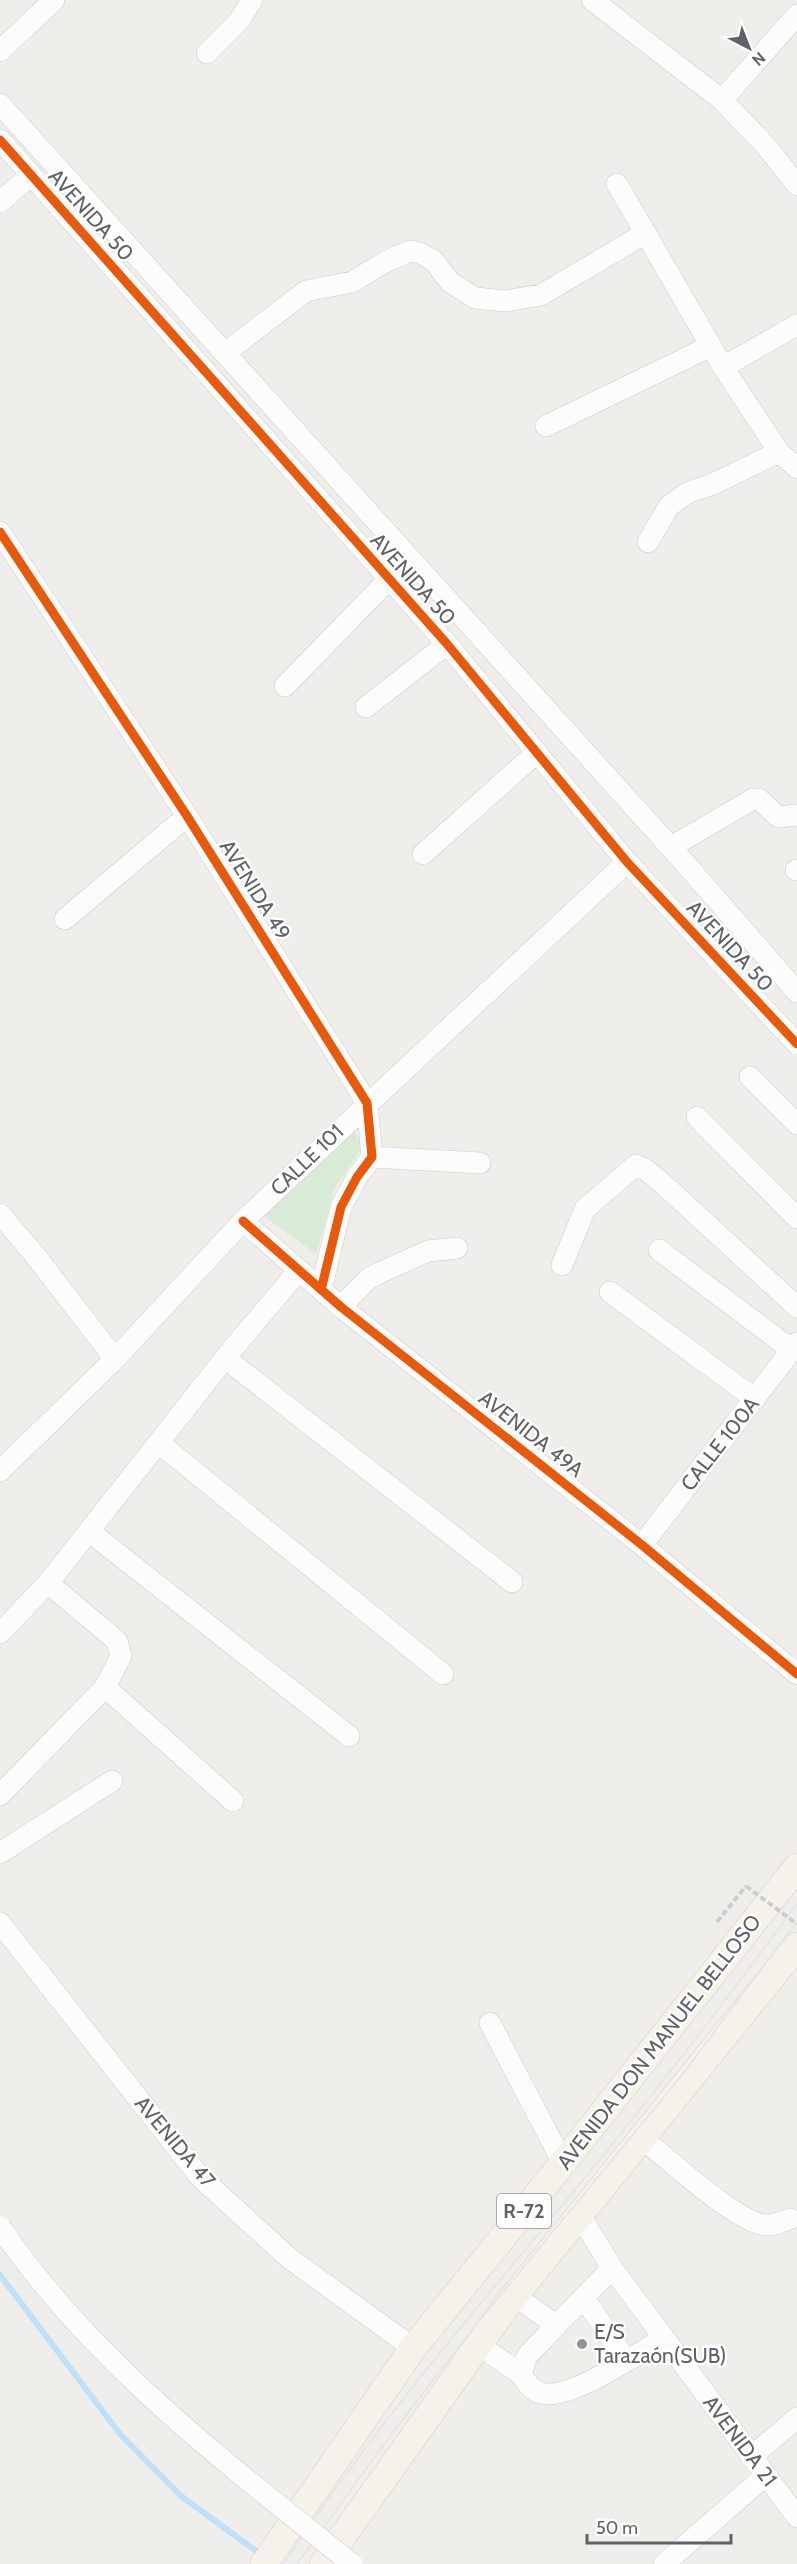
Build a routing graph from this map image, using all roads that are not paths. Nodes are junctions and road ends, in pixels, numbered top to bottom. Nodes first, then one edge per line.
1 (54, 0) edge
2 (252, 0) edge
3 (592, 0) edge
4 (797, 15) edge
5 (0, 51) edge
6 (207, 53) dead end
7 (722, 100) junction
8 (0, 104) edge
9 (0, 140) edge
10 (31, 175) junction
11 (616, 184) dead end
12 (797, 185) edge
13 (0, 202) edge
14 (646, 233) junction
15 (797, 325) edge
16 (711, 346) junction
17 (225, 353) junction
18 (723, 367) junction
19 (546, 426) dead end
20 (779, 452) junction
21 (797, 468) edge
22 (0, 532) edge
23 (648, 542) dead end
24 (389, 579) junction
25 (447, 644) junction
26 (285, 686) dead end
27 (366, 707) dead end
28 (535, 754) junction
29 (797, 815) edge
30 (187, 816) junction
31 (671, 848) junction
32 (423, 854) dead end
33 (627, 862) junction
34 (65, 919) dead end
35 (797, 992) edge
36 (797, 1044) edge
37 (750, 1077) dead end
38 (367, 1103) junction
39 (698, 1117) dead end
40 (797, 1124) edge
41 (372, 1157) junction
42 (480, 1163) dead end
43 (0, 1214) edge
44 (797, 1218) edge
45 (243, 1221) junction
46 (457, 1248) dead end
47 (659, 1250) dead end
48 (561, 1265) dead end
49 (299, 1270) junction
50 (321, 1290) junction
51 (610, 1292) dead end
52 (341, 1307) junction
53 (797, 1307) edge
54 (795, 1347) edge
55 (225, 1358) junction
56 (115, 1359) junction
57 (755, 1399) junction
58 (159, 1443) junction
59 (0, 1471) edge
60 (90, 1532) junction
61 (642, 1545) junction
62 (512, 1582) dead end
63 (48, 1583) junction
64 (0, 1633) edge
65 (443, 1674) dead end
66 (797, 1674) edge
67 (105, 1686) junction
68 (349, 1736) dead end
69 (112, 1781) dead end
70 (0, 1795) edge
71 (233, 1801) dead end
72 (0, 1853) edge
73 (797, 1867) edge
74 (0, 1923) edge
75 (797, 1946) edge
76 (490, 2023) dead end
77 (643, 2139) junction
78 (563, 2163) junction
79 (581, 2217) junction
80 (790, 2219) dead end
81 (0, 2227) edge
82 (612, 2268) junction
83 (515, 2296) junction
84 (584, 2298) junction
85 (556, 2325) junction
86 (664, 2338) junction
87 (479, 2345) junction
88 (413, 2348) junction
89 (626, 2360) junction
90 (521, 2374) junction
91 (797, 2418) edge
92 (751, 2457) junction
93 (765, 2476) junction
94 (797, 2517) edge
95 (264, 2564) edge
96 (323, 2564) edge
97 (352, 2564) edge
98 (664, 2564) edge

1 - 5 street
2 - 6 street
3 - 7 street
4 - 7 street
7 - 12 street
8 - 17 street, AVENIDA 50
9 - 10 street, AVENIDA 50
10 - 13 street
10 - 24 street, AVENIDA 50
11 - 14 street
14 - 16 street
14 - 17 street
15 - 18 street
16 - 18 street
16 - 19 street
17 - 31 street, AVENIDA 50
18 - 20 street
20 - 21 street
20 - 23 street
22 - 30 street, AVENIDA 49
24 - 25 street, AVENIDA 50
24 - 26 street
25 - 27 street
25 - 28 street, AVENIDA 50
28 - 32 street
28 - 33 street, AVENIDA 50
29 - 31 street
30 - 34 street
30 - 38 street, AVENIDA 49
31 - 35 street, AVENIDA 50
33 - 36 street, AVENIDA 50
33 - 38 street, CALLE 101
37 - 40 street
38 - 41 street, AVENIDA 49
38 - 45 street, CALLE 101
39 - 44 street
41 - 42 street
41 - 50 street
43 - 56 street
45 - 49 street, AVENIDA 49A
45 - 56 street, CALLE 101
46 - 52 street
47 - 54 street
48 - 53 street
49 - 50 street, AVENIDA 49A
49 - 55 street
50 - 52 street, AVENIDA 49A
51 - 57 street
52 - 61 street, AVENIDA 49A
54 - 57 street, CALLE 100A
55 - 58 street
55 - 62 street
56 - 59 street, CALLE 101
57 - 61 street, CALLE 100A
58 - 60 street
58 - 65 street
60 - 63 street
60 - 68 street
61 - 66 street, AVENIDA 49A
63 - 64 street
63 - 67 street
67 - 70 street
67 - 71 street
69 - 72 street
73 - 78 main road, AVENIDA DON MANUEL BELLOSO / R-72
74 - 88 street, AVENIDA 47
75 - 77 main road, R-72
76 - 78 street
77 - 79 main road, R-72
77 - 80 street
78 - 88 main road, AVENIDA DON MANUEL BELLOSO / R-72
79 - 82 street, AVENIDA 21
79 - 83 main road, R-72
81 - 97 street, bridge
82 - 84 street
82 - 86 street, AVENIDA 21
83 - 85 street
83 - 87 main road, R-72
84 - 85 street
84 - 89 street
85 - 90 street
86 - 89 street
86 - 92 street, AVENIDA 21
87 - 90 street
87 - 96 main road, R-72
88 - 95 main road, AVENIDA DON MANUEL BELLOSO / R-72
89 - 90 street
91 - 92 street
92 - 93 street, AVENIDA 21
93 - 94 street, AVENIDA 21
93 - 98 street

